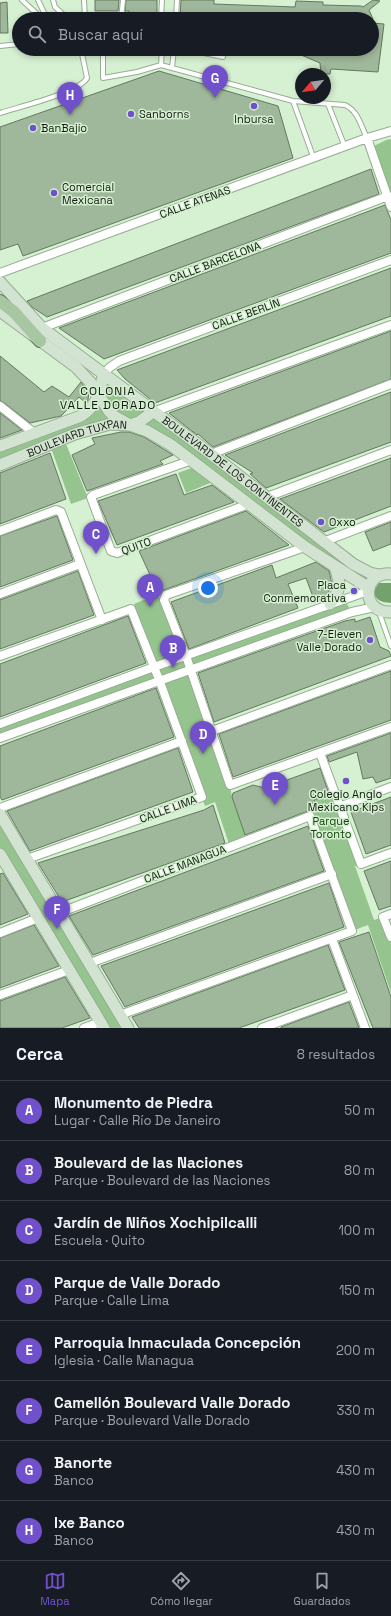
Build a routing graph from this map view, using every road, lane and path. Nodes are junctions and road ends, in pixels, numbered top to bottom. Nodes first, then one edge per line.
1 (22, 0) edge
2 (38, 0) edge
3 (53, 0) edge
4 (84, 0) edge
5 (123, 0) edge
6 (162, 0) edge
7 (177, 0) edge
8 (35, 12) edge
9 (44, 12) edge
10 (61, 12) edge
11 (84, 12) edge
12 (122, 12) edge
13 (161, 12) edge
14 (176, 12) edge
15 (12, 45) edge
16 (0, 46) edge
17 (82, 56) edge
18 (103, 56) edge
19 (162, 56) edge
20 (173, 56) edge
21 (215, 56) edge
22 (223, 58) dead end
23 (162, 65) junction
24 (172, 68) junction
25 (293, 101) joint
26 (328, 104) joint
27 (0, 113) edge
28 (391, 132) edge
29 (366, 138) junction
30 (345, 147) junction
31 (314, 159) junction
32 (388, 196) junction
33 (391, 207) edge
34 (391, 260) edge
35 (0, 273) edge
36 (0, 282) edge
37 (0, 301) edge
38 (0, 311) edge
39 (391, 325) edge
40 (42, 328) junction
41 (40, 341) junction
42 (104, 374) junction
43 (391, 384) edge
44 (98, 394) junction
45 (0, 406) edge
46 (153, 412) junction
47 (130, 426) junction
48 (34, 433) junction
49 (0, 446) edge
50 (391, 450) edge
51 (211, 454) junction
52 (192, 460) junction
53 (0, 465) edge
54 (267, 496) junction
55 (249, 504) junction
56 (391, 516) edge
57 (0, 531) edge
58 (323, 542) junction
59 (304, 547) junction
60 (80, 564) junction
61 (335, 567) junction
62 (391, 574) edge
63 (379, 575) junction
64 (368, 590) junction
65 (0, 594) edge
66 (330, 604) junction
67 (376, 609) junction
68 (391, 612) edge
69 (102, 620) junction
70 (391, 646) edge
71 (0, 656) edge
72 (186, 656) junction
73 (391, 665) edge
74 (154, 667) junction
75 (191, 670) junction
76 (160, 682) junction
77 (0, 724) edge
78 (391, 727) edge
79 (212, 731) junction
80 (0, 738) edge
81 (182, 741) junction
82 (320, 753) junction
83 (391, 787) edge
84 (339, 806) junction
85 (0, 808) edge
86 (0, 814) edge
87 (391, 853) edge
88 (0, 854) edge
89 (27, 859) junction
90 (3, 867) edge
91 (332, 874) junction
92 (52, 901) junction
93 (59, 913) junction
94 (36, 914) junction
95 (387, 916) edge
96 (70, 930) junction
97 (0, 933) edge
98 (391, 937) edge
99 (332, 939) junction
100 (52, 941) junction
101 (90, 963) junction
102 (69, 970) junction
103 (0, 995) edge
104 (353, 995) junction
105 (120, 1015) junction
106 (102, 1025) edge
107 (84, 1028) edge
108 (128, 1028) edge
109 (262, 1028) edge
110 (365, 1028) edge

1 - 8 lane
2 - 9 lane
3 - 10 lane
4 - 11 lane
5 - 12 lane
6 - 13 lane
7 - 14 lane
15 - 16 lane
17 - 27 lane
18 - 23 lane
19 - 23 lane
20 - 24 lane
21 - 22 lane
23 - 24 lane
24 - 25 lane
25 - 31 lane
26 - 29 lane
26 - 30 lane
28 - 29 street, CALLE ATENAS
29 - 30 street, CALLE ATENAS
29 - 32 street
30 - 31 street, CALLE ATENAS
31 - 35 street, CALLE ATENAS
32 - 33 street
32 - 40 street, CALLE BARCELONA
34 - 42 street, CALLE BERLÍN
36 - 40 street, BOULEVARD DE LOS CONTINENTES
37 - 41 main road
38 - 41 street, BOULEVARD DE LOS CONTINENTES
39 - 46 street
40 - 42 street, BOULEVARD DE LOS CONTINENTES
41 - 44 street, BOULEVARD DE LOS CONTINENTES
42 - 44 street, BOULEVARD TUXPAN
42 - 46 street, BOULEVARD DE LOS CONTINENTES
43 - 51 street
44 - 47 street, BOULEVARD DE LOS CONTINENTES
44 - 48 street, BOULEVARD TUXPAN
45 - 48 street
46 - 47 street, BOULEVARD TUXPAN
46 - 51 street, BOULEVARD DE LOS CONTINENTES
47 - 52 street, BOULEVARD DE LOS CONTINENTES
47 - 53 street, BOULEVARD TUXPAN
48 - 49 street, BOULEVARD TUXPAN
50 - 54 street
51 - 54 street, BOULEVARD DE LOS CONTINENTES
52 - 55 street, BOULEVARD DE LOS CONTINENTES
52 - 55 street, QUITO
54 - 58 street, BOULEVARD DE LOS CONTINENTES
55 - 59 street, BOULEVARD DE LOS CONTINENTES
56 - 58 street
57 - 60 street
58 - 63 street, BOULEVARD DE LOS CONTINENTES
59 - 61 street, BOULEVARD DE LOS CONTINENTES
59 - 72 street
60 - 65 street
60 - 69 street
61 - 64 street, BOULEVARD DE LOS CONTINENTES
61 - 66 street
62 - 63 street
63 - 64 street
64 - 66 street
64 - 67 street
66 - 72 street
67 - 68 street
67 - 70 lane
67 - 75 street
69 - 71 street
69 - 74 street, CALLE LIMA
72 - 74 street
72 - 75 street
73 - 79 street
74 - 76 street, CALLE LIMA
74 - 77 street
75 - 76 street
75 - 79 street
76 - 80 street
76 - 81 street, CALLE LIMA
78 - 82 street
79 - 82 street
81 - 85 street
81 - 89 street, CALLE LIMA
82 - 84 street
83 - 84 street
84 - 87 street
86 - 89 street
88 - 90 street
89 - 92 street
90 - 94 street
91 - 93 street, CALLE MANAGUA
91 - 99 street
91 - 101 street
92 - 93 street
92 - 94 street
93 - 96 street
94 - 97 street
94 - 100 street
95 - 98 street
96 - 100 street
96 - 101 street
99 - 104 street
99 - 105 street
100 - 102 street
101 - 105 street
102 - 103 street
102 - 106 street
104 - 109 street
104 - 110 street
105 - 108 street
106 - 107 street

